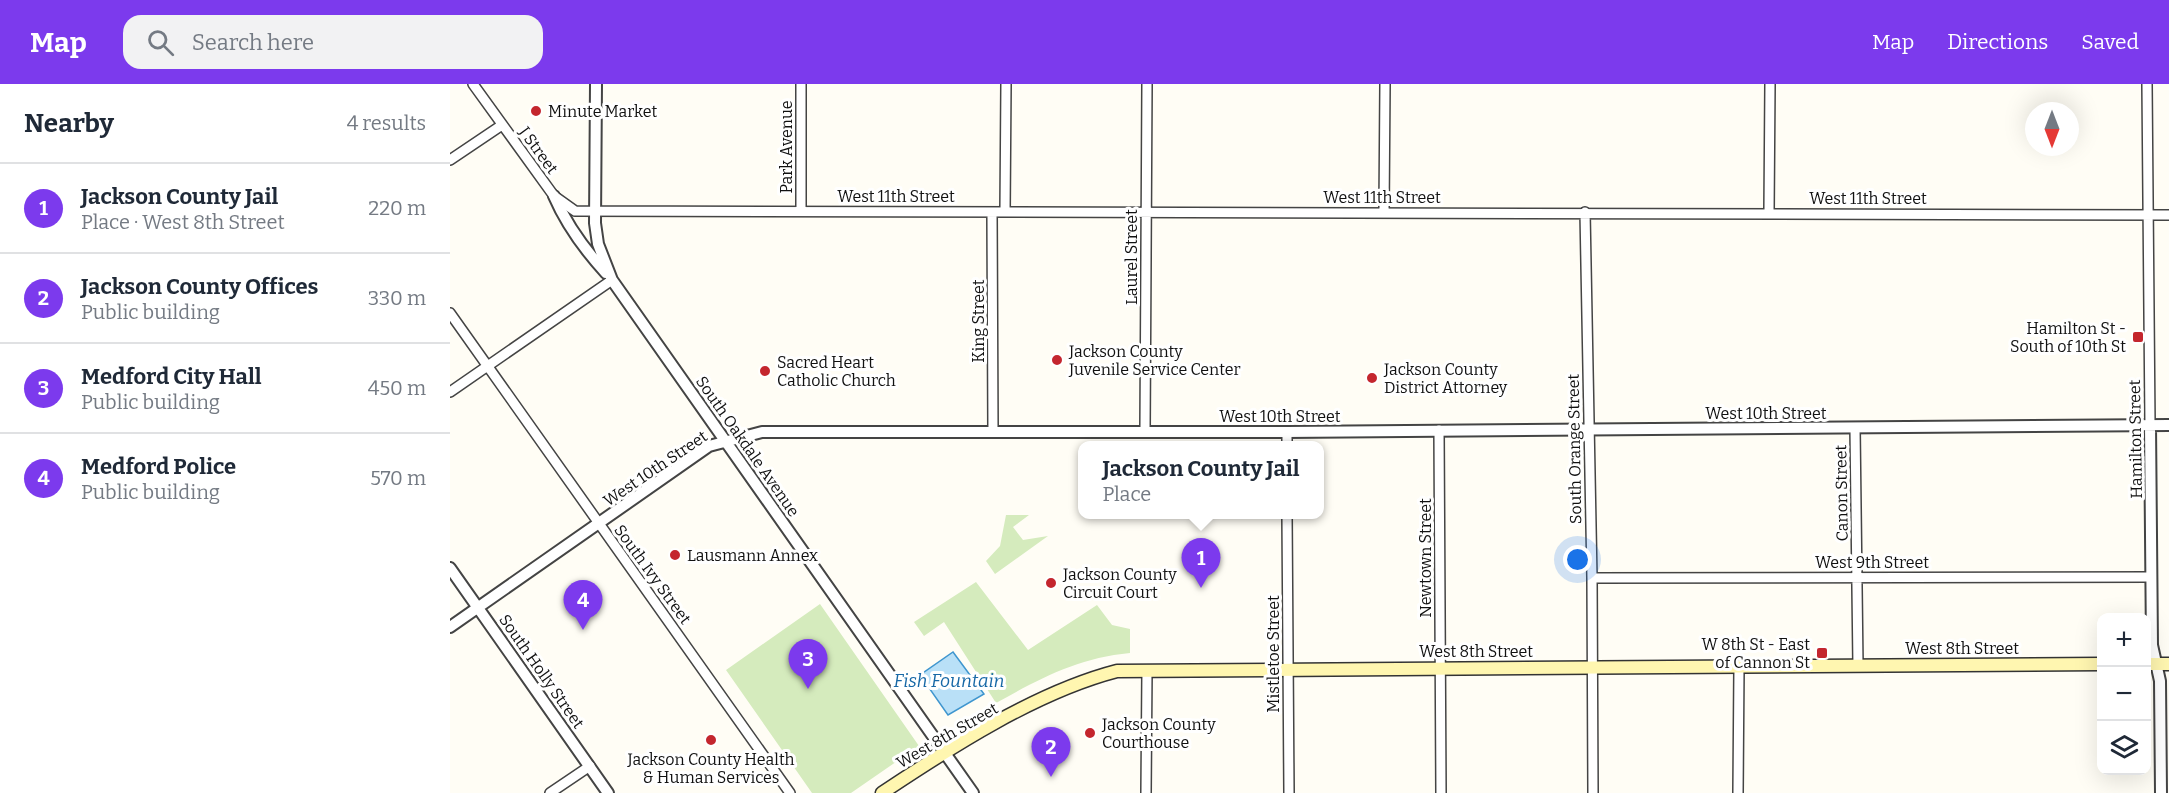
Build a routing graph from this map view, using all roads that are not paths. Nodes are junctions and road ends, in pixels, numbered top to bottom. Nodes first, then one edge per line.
1 (473, 84) edge
2 (596, 84) edge
3 (801, 84) edge
4 (1006, 84) edge
5 (1147, 84) edge
6 (1385, 84) edge
7 (1770, 84) edge
8 (2147, 84) edge
9 (502, 125) junction
10 (450, 160) edge
11 (554, 196) junction
12 (801, 211) junction
13 (595, 212) junction
14 (992, 212) junction
15 (1005, 212) junction
16 (1147, 212) junction
17 (1384, 212) junction
18 (1585, 212) junction
19 (1769, 212) junction
20 (2147, 215) junction
21 (2169, 215) edge
22 (612, 280) junction
23 (450, 313) edge
24 (488, 366) junction
25 (450, 392) edge
26 (2150, 425) junction
27 (2169, 425) edge
28 (1588, 428) junction
29 (1855, 428) junction
30 (1439, 430) junction
31 (993, 431) junction
32 (1145, 431) junction
33 (1287, 432) junction
34 (726, 440) junction
35 (1287, 441) edge
36 (1287, 519) edge
37 (598, 524) junction
38 (450, 568) edge
39 (1858, 577) junction
40 (2151, 577) junction
41 (1592, 578) junction
42 (479, 607) junction
43 (450, 627) edge
44 (2097, 664) edge
45 (2157, 664) edge
46 (1858, 666) junction
47 (1592, 667) junction
48 (1739, 667) junction
49 (1441, 668) junction
50 (1288, 669) junction
51 (1147, 670) junction
52 (945, 753) junction
53 (590, 766) junction
54 (550, 793) edge
55 (609, 793) edge
56 (790, 793) edge
57 (882, 793) edge
58 (974, 793) edge
59 (1146, 793) edge
60 (1289, 793) edge
61 (1441, 793) edge
62 (1593, 793) edge
63 (1738, 793) edge
64 (2161, 793) edge

1 - 9 street, J Street
2 - 13 street, South Oakdale Avenue
3 - 12 street, Park Avenue
4 - 15 street
5 - 16 street, Laurel Street
6 - 17 street
7 - 19 street
8 - 20 street, Hamilton Street
9 - 10 street
9 - 11 street, J Street
11 - 13 street, J Street
11 - 22 street
12 - 13 street, West 11th Street
12 - 14 street, West 11th Street
13 - 22 street, South Oakdale Avenue
14 - 15 street, West 11th Street
14 - 31 street, King Street
15 - 16 street, West 11th Street
16 - 17 street, West 11th Street
16 - 32 street, Laurel Street
17 - 18 street, West 11th Street
18 - 19 street, West 11th Street
18 - 28 street, South Orange Street
19 - 20 street, West 11th Street
20 - 21 street, West 11th Street
20 - 26 street, Hamilton Street
22 - 24 street
22 - 34 street, South Oakdale Avenue
23 - 24 street, South Ivy Street
24 - 25 street
24 - 37 street, South Ivy Street
26 - 27 street, West 10th Street
26 - 29 street, West 10th Street
26 - 40 street, Hamilton Street
28 - 29 street, West 10th Street
28 - 30 street, West 10th Street
28 - 41 street, South Orange Street
29 - 39 street, Canon Street
30 - 33 street, West 10th Street
30 - 49 street, Newtown Street
31 - 32 street, West 10th Street
31 - 34 street, West 10th Street
32 - 33 street, West 10th Street
33 - 35 street
34 - 37 street, West 10th Street
34 - 52 street, South Oakdale Avenue
36 - 50 street, Mistletoe Street
37 - 42 street, West 10th Street
37 - 56 street, South Ivy Street
38 - 42 street, South Holly Street
39 - 40 street, West 9th Street
39 - 41 street, West 9th Street
39 - 46 street, Canon Street
40 - 45 street, Hamilton Street
41 - 47 street, South Orange Street
42 - 43 street, West 10th Street
42 - 53 street, South Holly Street
44 - 46 main road, West 8th Street
45 - 64 street, Hamilton Street
46 - 48 main road, West 8th Street
47 - 48 main road, West 8th Street
47 - 49 main road, West 8th Street
47 - 62 street, South Orange Street
48 - 63 street
49 - 50 main road, West 8th Street
49 - 61 street, Newtown Street
50 - 51 main road, West 8th Street
50 - 60 street, Mistletoe Street
51 - 52 main road, West 8th Street
51 - 59 street
52 - 57 main road, West 8th Street
52 - 58 street, South Oakdale Avenue
53 - 54 street
53 - 55 street, South Holly Street

